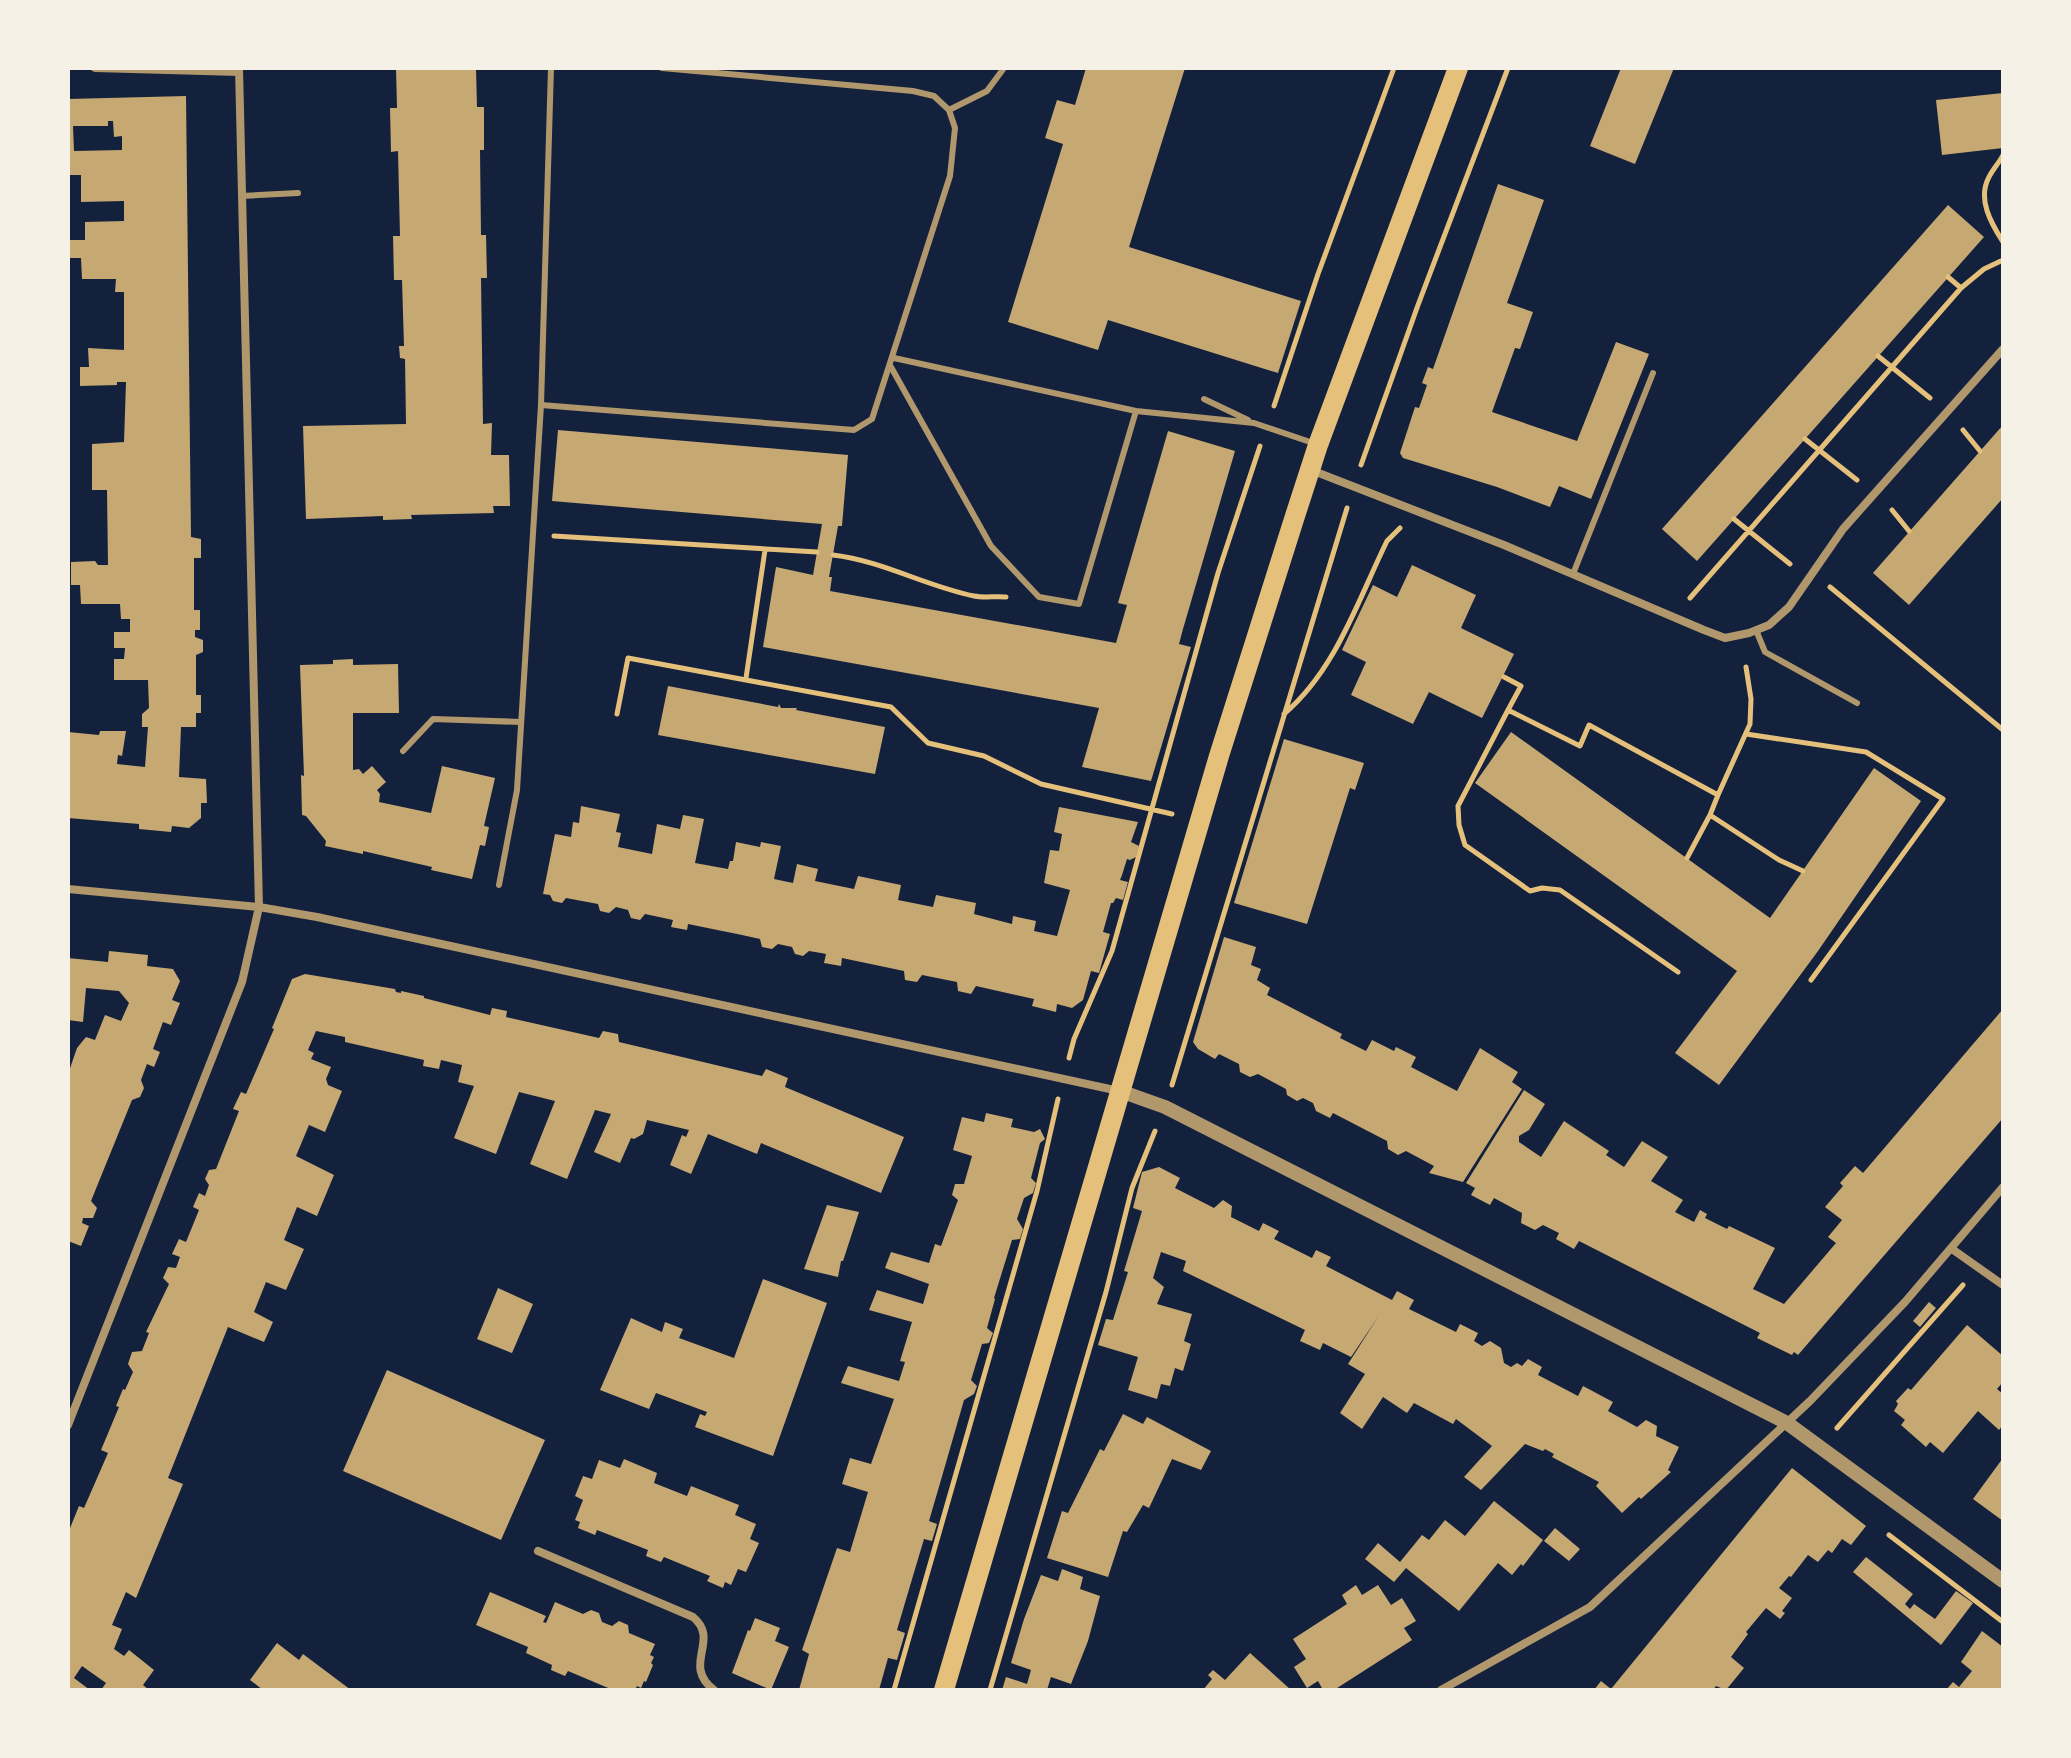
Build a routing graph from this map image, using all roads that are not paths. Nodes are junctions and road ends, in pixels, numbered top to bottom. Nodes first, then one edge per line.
1 (95, 68) edge
2 (551, 68) edge
3 (662, 68) edge
4 (1004, 68) edge
5 (1458, 68) edge
6 (239, 70) edge
7 (949, 110) junction
8 (298, 193) dead end
9 (242, 196) junction
10 (2003, 349) edge
11 (894, 358) junction
12 (891, 367) junction
13 (1653, 373) dead end
14 (1204, 399) dead end
15 (541, 405) junction
16 (1136, 411) junction
17 (1254, 423) junction
18 (1318, 445) junction
19 (1310, 470) junction
20 (1573, 574) junction
21 (1756, 630) junction
22 (1857, 703) dead end
23 (521, 722) junction
24 (403, 751) dead end
25 (499, 885) dead end
26 (68, 889) edge
27 (259, 907) junction
28 (1120, 1091) junction
29 (2003, 1187) edge
30 (1952, 1249) junction
31 (2003, 1285) edge
32 (1787, 1423) junction
33 (68, 1425) edge
34 (538, 1551) dead end
35 (2003, 1581) edge
36 (714, 1690) edge
37 (944, 1690) edge
38 (1441, 1690) edge

1 - 6 street
2 - 15 lane
3 - 7 lane
4 - 7 lane
5 - 18 main road
6 - 9 street
7 - 11 lane
8 - 9 lane
9 - 27 street
10 - 21 street
11 - 12 lane
11 - 16 lane
12 - 15 lane
12 - 16 lane
13 - 20 lane
14 - 17 lane
15 - 23 lane
16 - 17 lane
17 - 18 lane
18 - 19 main road
19 - 20 street
19 - 28 main road
20 - 21 street
21 - 22 lane
23 - 24 lane
23 - 25 lane
26 - 27 street
27 - 28 street
27 - 33 street
28 - 32 street
28 - 37 main road
29 - 30 street
30 - 31 street
30 - 32 street
32 - 35 street
32 - 38 street
34 - 36 street

